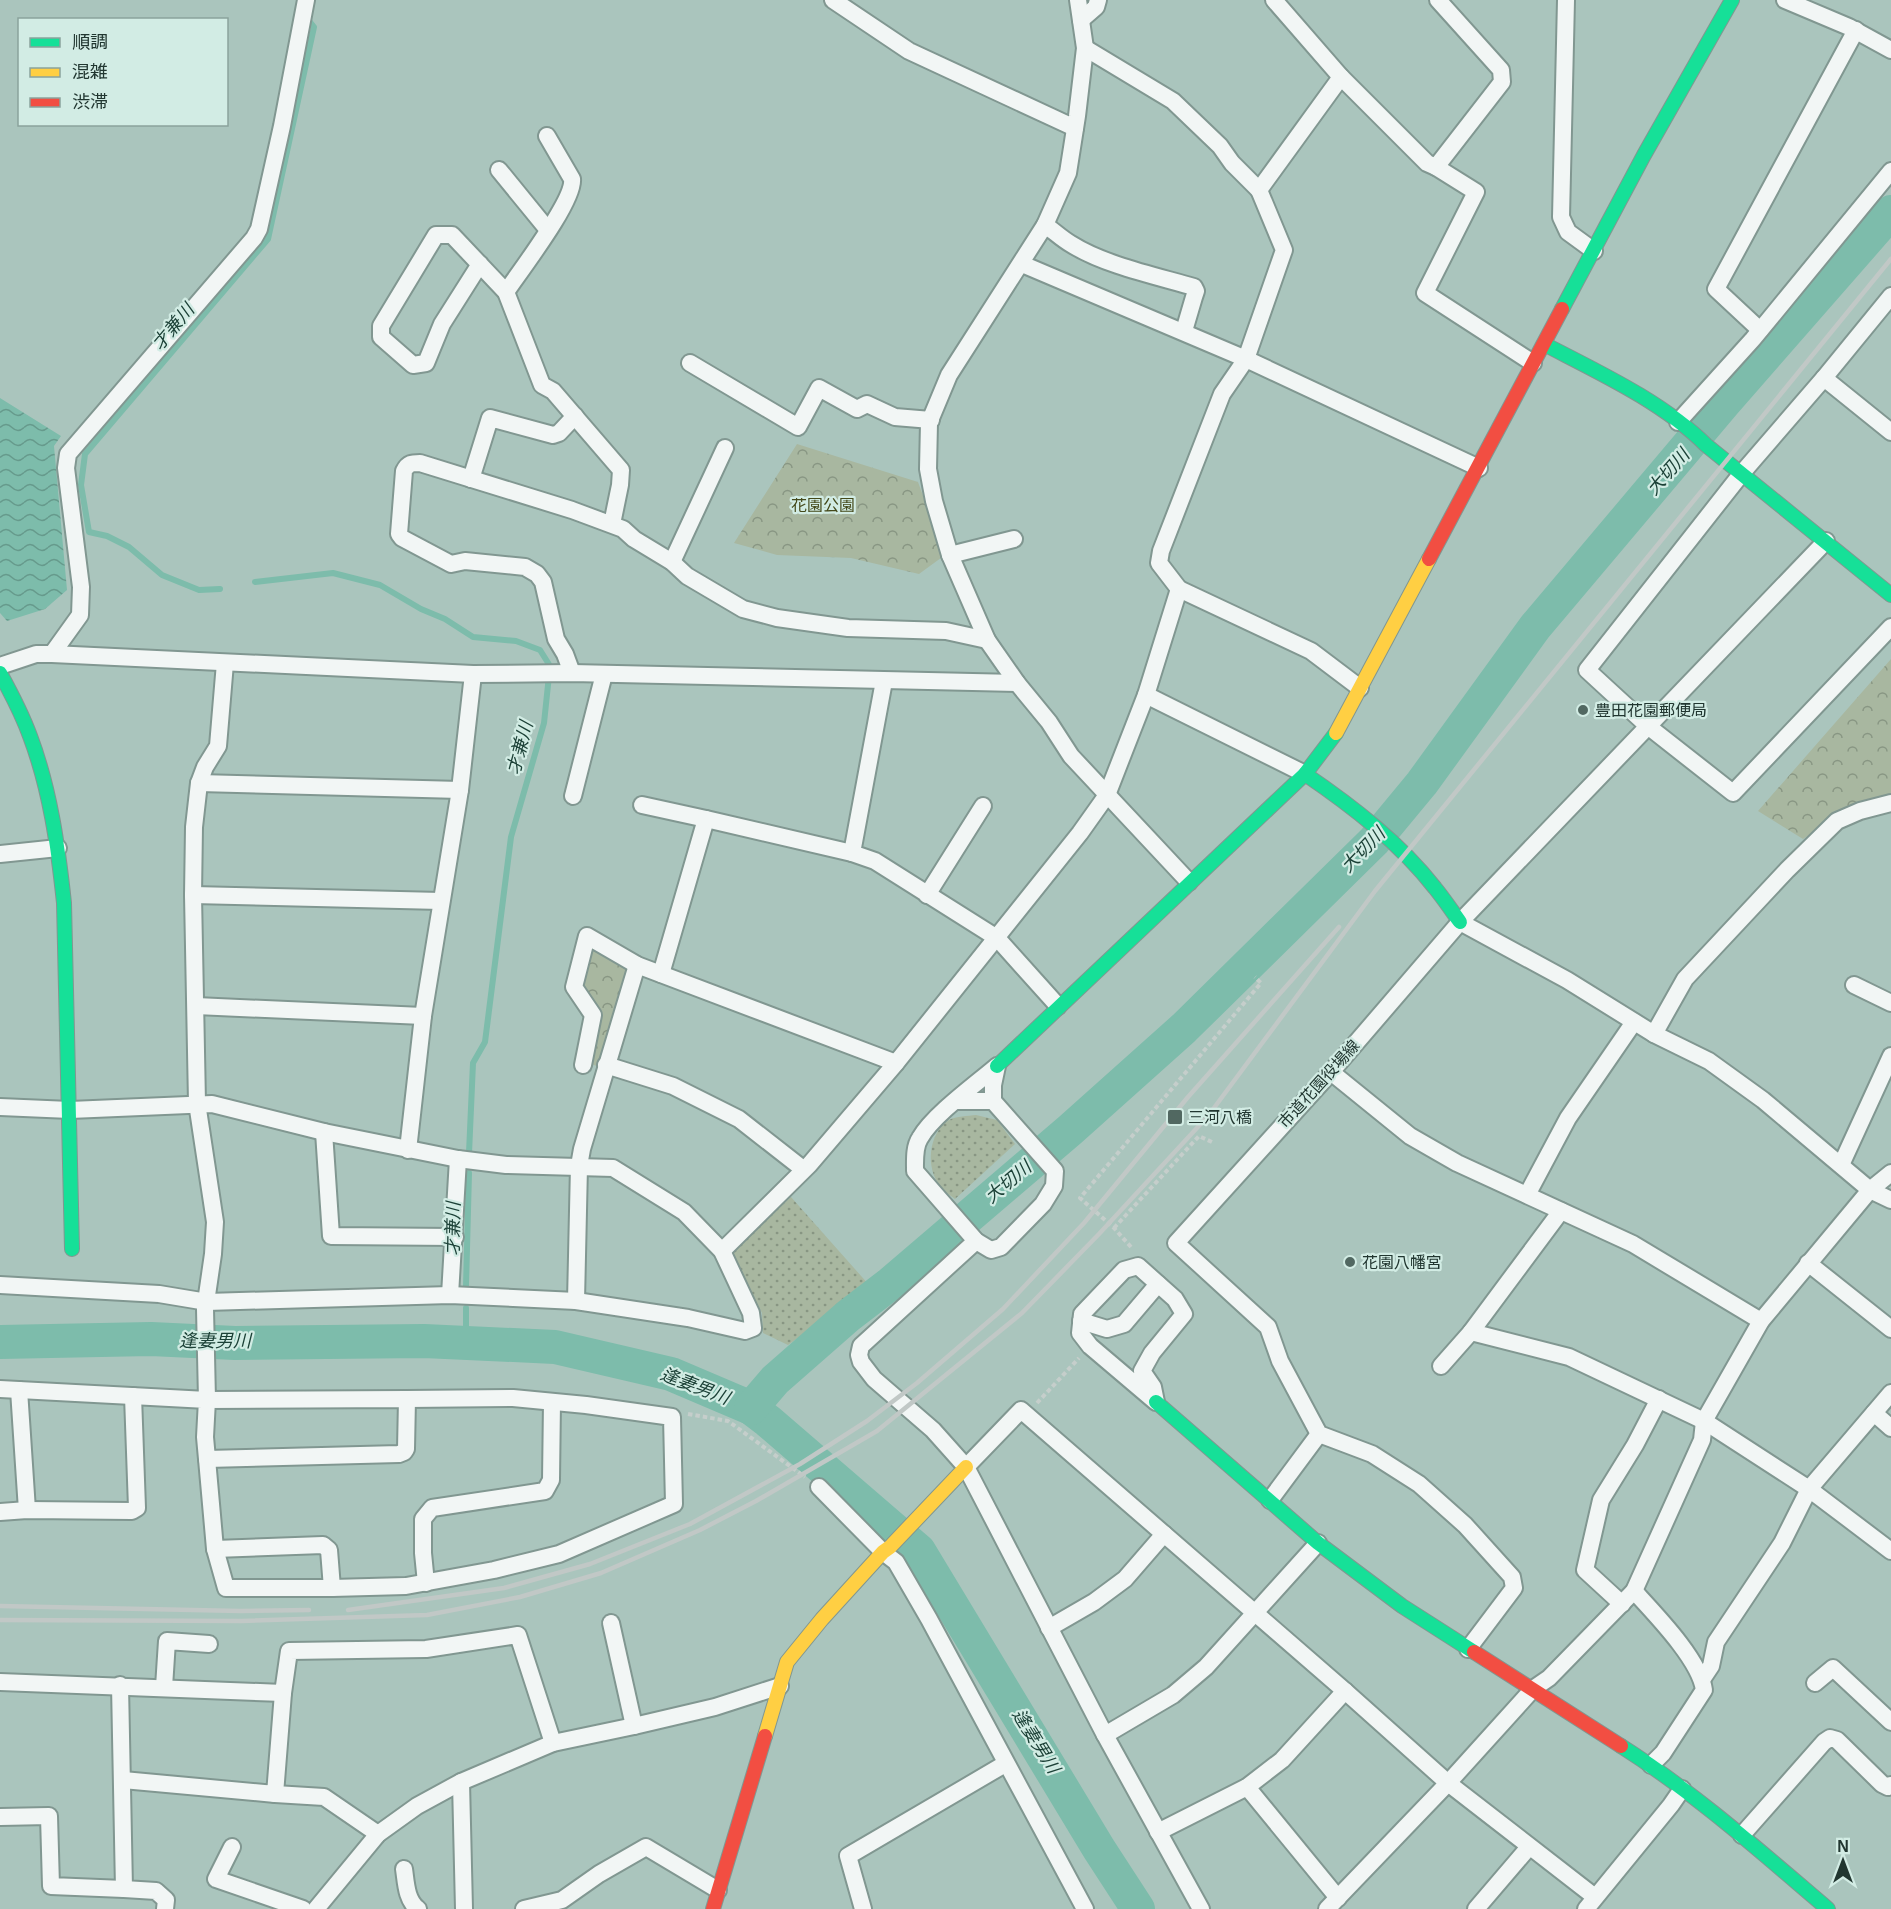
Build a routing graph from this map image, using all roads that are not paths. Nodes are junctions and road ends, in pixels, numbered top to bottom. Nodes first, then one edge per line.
1 (833, 0) edge
2 (1078, 0) edge
3 (1098, 0) edge
4 (1274, 0) edge
5 (1438, 0) edge
6 (1566, 0) edge
7 (1732, 0) edge
8 (1785, 0) edge
9 (305, 3) edge
10 (1081, 20) junction
11 (1856, 30) junction
12 (1085, 48) junction
13 (1891, 50) edge
14 (1341, 76) junction
15 (1075, 128) junction
16 (547, 136) dead end
17 (1436, 167) junction
18 (499, 170) dead end
19 (1891, 171) edge
20 (1259, 190) junction
21 (1045, 225) junction
22 (548, 230) junction
23 (1594, 251) junction
24 (480, 264) junction
25 (1022, 264) junction
26 (506, 292) junction
27 (1891, 296) edge
28 (1760, 330) junction
29 (1184, 331) junction
30 (1544, 344) junction
31 (1246, 358) junction
32 (690, 363) dead end
33 (1533, 363) junction
34 (1824, 378) junction
35 (575, 416) junction
36 (931, 420) junction
37 (1685, 426) junction
38 (1891, 432) edge
39 (725, 448) dead end
40 (1479, 468) junction
41 (1742, 473) junction
42 (471, 479) junction
43 (612, 524) junction
44 (1014, 539) dead end
45 (1826, 541) junction
46 (950, 555) junction
47 (672, 562) junction
48 (1179, 590) junction
49 (1891, 595) edge
50 (1891, 627) edge
51 (987, 640) junction
52 (52, 654) junction
53 (225, 663) junction
54 (0, 666) edge
55 (0, 673) edge
56 (556, 673) junction
57 (473, 674) junction
58 (604, 674) junction
59 (884, 681) junction
60 (1017, 683) junction
61 (1360, 688) junction
62 (1146, 695) junction
63 (1649, 727) junction
64 (1305, 774) junction
65 (199, 783) junction
66 (460, 790) junction
67 (1107, 795) junction
68 (573, 796) dead end
69 (1891, 803) edge
70 (642, 805) dead end
71 (983, 806) dead end
72 (706, 819) junction
73 (58, 848) junction
74 (852, 853) junction
75 (0, 854) edge
76 (1189, 882) junction
77 (927, 894) junction
78 (193, 895) junction
79 (441, 901) junction
80 (1460, 922) junction
81 (997, 938) junction
82 (637, 965) junction
83 (661, 974) junction
84 (1854, 985) dead end
85 (1891, 1003) edge
86 (196, 1006) junction
87 (1058, 1006) junction
88 (423, 1016) junction
89 (1634, 1022) junction
90 (1654, 1034) junction
91 (1891, 1056) edge
92 (896, 1063) junction
93 (583, 1065) dead end
94 (606, 1065) junction
95 (997, 1066) junction
96 (1331, 1072) junction
97 (957, 1101) junction
98 (993, 1101) junction
99 (197, 1103) junction
100 (0, 1107) edge
101 (70, 1110) junction
102 (324, 1132) junction
103 (408, 1150) junction
104 (458, 1160) junction
105 (1841, 1165) junction
106 (579, 1166) junction
107 (803, 1169) junction
108 (1891, 1173) edge
109 (1870, 1190) junction
110 (1527, 1195) junction
111 (1891, 1200) edge
112 (1560, 1211) junction
113 (455, 1238) junction
114 (976, 1241) junction
115 (72, 1249) dead end
116 (722, 1251) junction
117 (1808, 1263) junction
118 (1158, 1284) junction
119 (0, 1285) edge
120 (450, 1295) junction
121 (576, 1301) junction
122 (206, 1305) junction
123 (1081, 1321) junction
124 (1761, 1322) junction
125 (1891, 1329) edge
126 (1471, 1332) junction
127 (1441, 1366) dead end
128 (1119, 1370) junction
129 (1142, 1371) junction
130 (0, 1389) edge
131 (19, 1390) junction
132 (1891, 1393) edge
133 (206, 1394) junction
134 (133, 1396) junction
135 (407, 1399) junction
136 (1659, 1399) junction
137 (552, 1402) junction
138 (1156, 1402) junction
139 (1874, 1413) junction
140 (1704, 1421) junction
141 (1891, 1428) edge
142 (1319, 1434) junction
143 (207, 1459) junction
144 (966, 1467) junction
145 (819, 1487) road end
146 (1809, 1489) junction
147 (1270, 1500) junction
148 (27, 1510) junction
149 (0, 1512) edge
150 (1164, 1534) junction
151 (1318, 1543) junction
152 (215, 1549) junction
153 (886, 1549) junction
154 (1891, 1551) edge
155 (426, 1583) junction
156 (332, 1588) junction
157 (1634, 1591) junction
158 (1622, 1604) junction
159 (1255, 1613) junction
160 (611, 1623) dead end
161 (1049, 1628) junction
162 (209, 1644) dead end
163 (1468, 1649) junction
164 (1703, 1678) junction
165 (0, 1682) edge
166 (1815, 1683) dead end
167 (120, 1685) junction
168 (780, 1686) junction
169 (164, 1688) junction
170 (1533, 1689) junction
171 (1345, 1691) junction
172 (283, 1693) junction
173 (1891, 1722) edge
174 (634, 1726) junction
175 (1105, 1735) junction
176 (553, 1743) junction
177 (1005, 1764) junction
178 (1651, 1765) junction
179 (123, 1780) junction
180 (461, 1782) junction
181 (1448, 1783) junction
182 (1891, 1785) edge
183 (1247, 1787) junction
184 (1682, 1789) junction
185 (275, 1794) junction
186 (0, 1817) edge
187 (1158, 1832) junction
188 (378, 1834) junction
189 (1742, 1835) junction
190 (232, 1847) dead end
191 (1529, 1847) junction
192 (404, 1869) dead end
193 (124, 1889) junction
194 (718, 1890) junction
195 (1332, 1903) edge
196 (1591, 1903) edge
197 (165, 1909) edge
198 (303, 1909) edge
199 (316, 1909) edge
200 (418, 1909) edge
201 (464, 1909) edge
202 (524, 1909) edge
203 (713, 1909) edge
204 (863, 1909) edge
205 (1085, 1909) edge
206 (1201, 1909) edge
207 (1476, 1909) edge
208 (1828, 1909) edge

1 - 15 street
2 - 10 street
3 - 10 street
4 - 14 street
5 - 17 street
6 - 23 street
7 - 23 street
8 - 11 street
9 - 52 street
10 - 12 street
11 - 13 street
11 - 28 street
12 - 15 street
12 - 20 street
14 - 17 street
14 - 20 street
15 - 21 street
16 - 22 street
17 - 33 street
18 - 22 street
19 - 28 street
20 - 31 street
21 - 25 street
21 - 29 street
22 - 26 street
23 - 30 street
24 - 24 street
24 - 26 street
25 - 29 street
25 - 36 street
26 - 35 street
27 - 34 street
28 - 37 street
29 - 31 street
30 - 33 street
30 - 37 street
31 - 40 street
31 - 48 street
32 - 36 street
33 - 40 street
34 - 38 street
34 - 41 street
35 - 42 street
35 - 43 street
36 - 46 street
37 - 41 street
39 - 47 street
40 - 61 street
41 - 45 street
41 - 63 street
42 - 43 street
42 - 56 street
43 - 47 street
44 - 46 street
45 - 49 street
45 - 63 street, 市道花園役場線
46 - 51 street
47 - 51 street
48 - 61 street
48 - 62 street
50 - 63 street
51 - 60 street
52 - 53 street
52 - 54 street
53 - 57 street
53 - 65 street
55 - 73 street
56 - 57 street
56 - 58 street
57 - 66 street
58 - 59 street
58 - 68 street
59 - 60 street
59 - 74 street
60 - 67 street
61 - 64 street
62 - 64 street
62 - 67 street
63 - 80 street, 市道花園役場線
64 - 76 street
64 - 80 street
65 - 66 street
65 - 78 street
66 - 79 street
67 - 76 street
67 - 81 street
69 - 90 street
70 - 72 street
71 - 77 street
72 - 74 street
72 - 83 street
73 - 75 street
73 - 101 street
74 - 77 street
76 - 87 street
77 - 81 street
78 - 79 street
78 - 86 street
79 - 88 street
80 - 89 street
80 - 96 street, 市道花園役場線
81 - 87 street
81 - 92 street
82 - 83 street
82 - 93 street
82 - 94 street
83 - 92 street
84 - 85 street
86 - 88 street
86 - 99 street
87 - 95 street
88 - 103 street
89 - 90 street
89 - 110 street
90 - 105 street
91 - 105 street
92 - 107 street
94 - 106 street
94 - 107 street
95 - 97 street
95 - 98 street
96 - 110 street
96 - 142 street, 市道花園役場線
97 - 98 street
97 - 114 street
98 - 114 street
99 - 101 street
99 - 102 street
99 - 122 street
100 - 101 street
101 - 115 street
102 - 103 street
102 - 113 street
103 - 104 street
104 - 106 street
104 - 113 street
105 - 109 street
106 - 116 street
106 - 121 street
107 - 116 street
108 - 109 street
109 - 111 street
109 - 117 street
110 - 112 street
112 - 124 street
112 - 126 street
113 - 120 street
114 - 144 street
116 - 121 street
117 - 124 street
117 - 125 street
118 - 123 street
118 - 123 street
118 - 129 street
119 - 122 street
120 - 121 street
120 - 122 street
122 - 133 street
123 - 128 street
124 - 140 street
126 - 127 street
126 - 136 street
128 - 129 street
128 - 138 street
129 - 138 street
130 - 131 street
131 - 134 street
131 - 148 street
132 - 139 street
133 - 134 street
133 - 135 street
133 - 143 street
134 - 148 street
135 - 137 street
135 - 143 street
136 - 140 street
136 - 158 street
137 - 155 street
137 - 155 street
138 - 147 street
139 - 141 street
139 - 146 street
140 - 146 street
140 - 157 street
142 - 147 street
142 - 163 street
143 - 152 street
144 - 150 street
144 - 153 street
144 - 161 street
145 - 153 street
146 - 154 street
146 - 164 street
147 - 151 street
148 - 149 street
150 - 159 street
150 - 161 street
151 - 159 street
151 - 163 street
152 - 156 street
152 - 156 street
153 - 168 street
153 - 177 street
155 - 156 street
157 - 158 street
157 - 164 street
158 - 170 street
159 - 171 street
159 - 175 street
160 - 174 street
161 - 175 street
162 - 169 street
163 - 170 street
164 - 178 street
165 - 167 street
166 - 173 street
167 - 169 street
167 - 179 street
168 - 174 street
168 - 194 street
169 - 172 street
170 - 178 street
170 - 181 street
171 - 181 street
171 - 183 street
172 - 176 street
172 - 185 street
174 - 176 street
175 - 187 street
176 - 180 street
177 - 204 street
177 - 205 street
178 - 184 street
179 - 185 street
179 - 193 street
180 - 188 street
180 - 201 street
181 - 191 street
181 - 195 street
182 - 189 street
183 - 187 street
183 - 195 street
184 - 189 street
184 - 196 street
185 - 188 street
186 - 193 street
187 - 206 street
188 - 199 street
189 - 208 street
190 - 198 street
191 - 196 street
191 - 207 street
192 - 200 street
193 - 197 street
194 - 202 street
194 - 203 street

